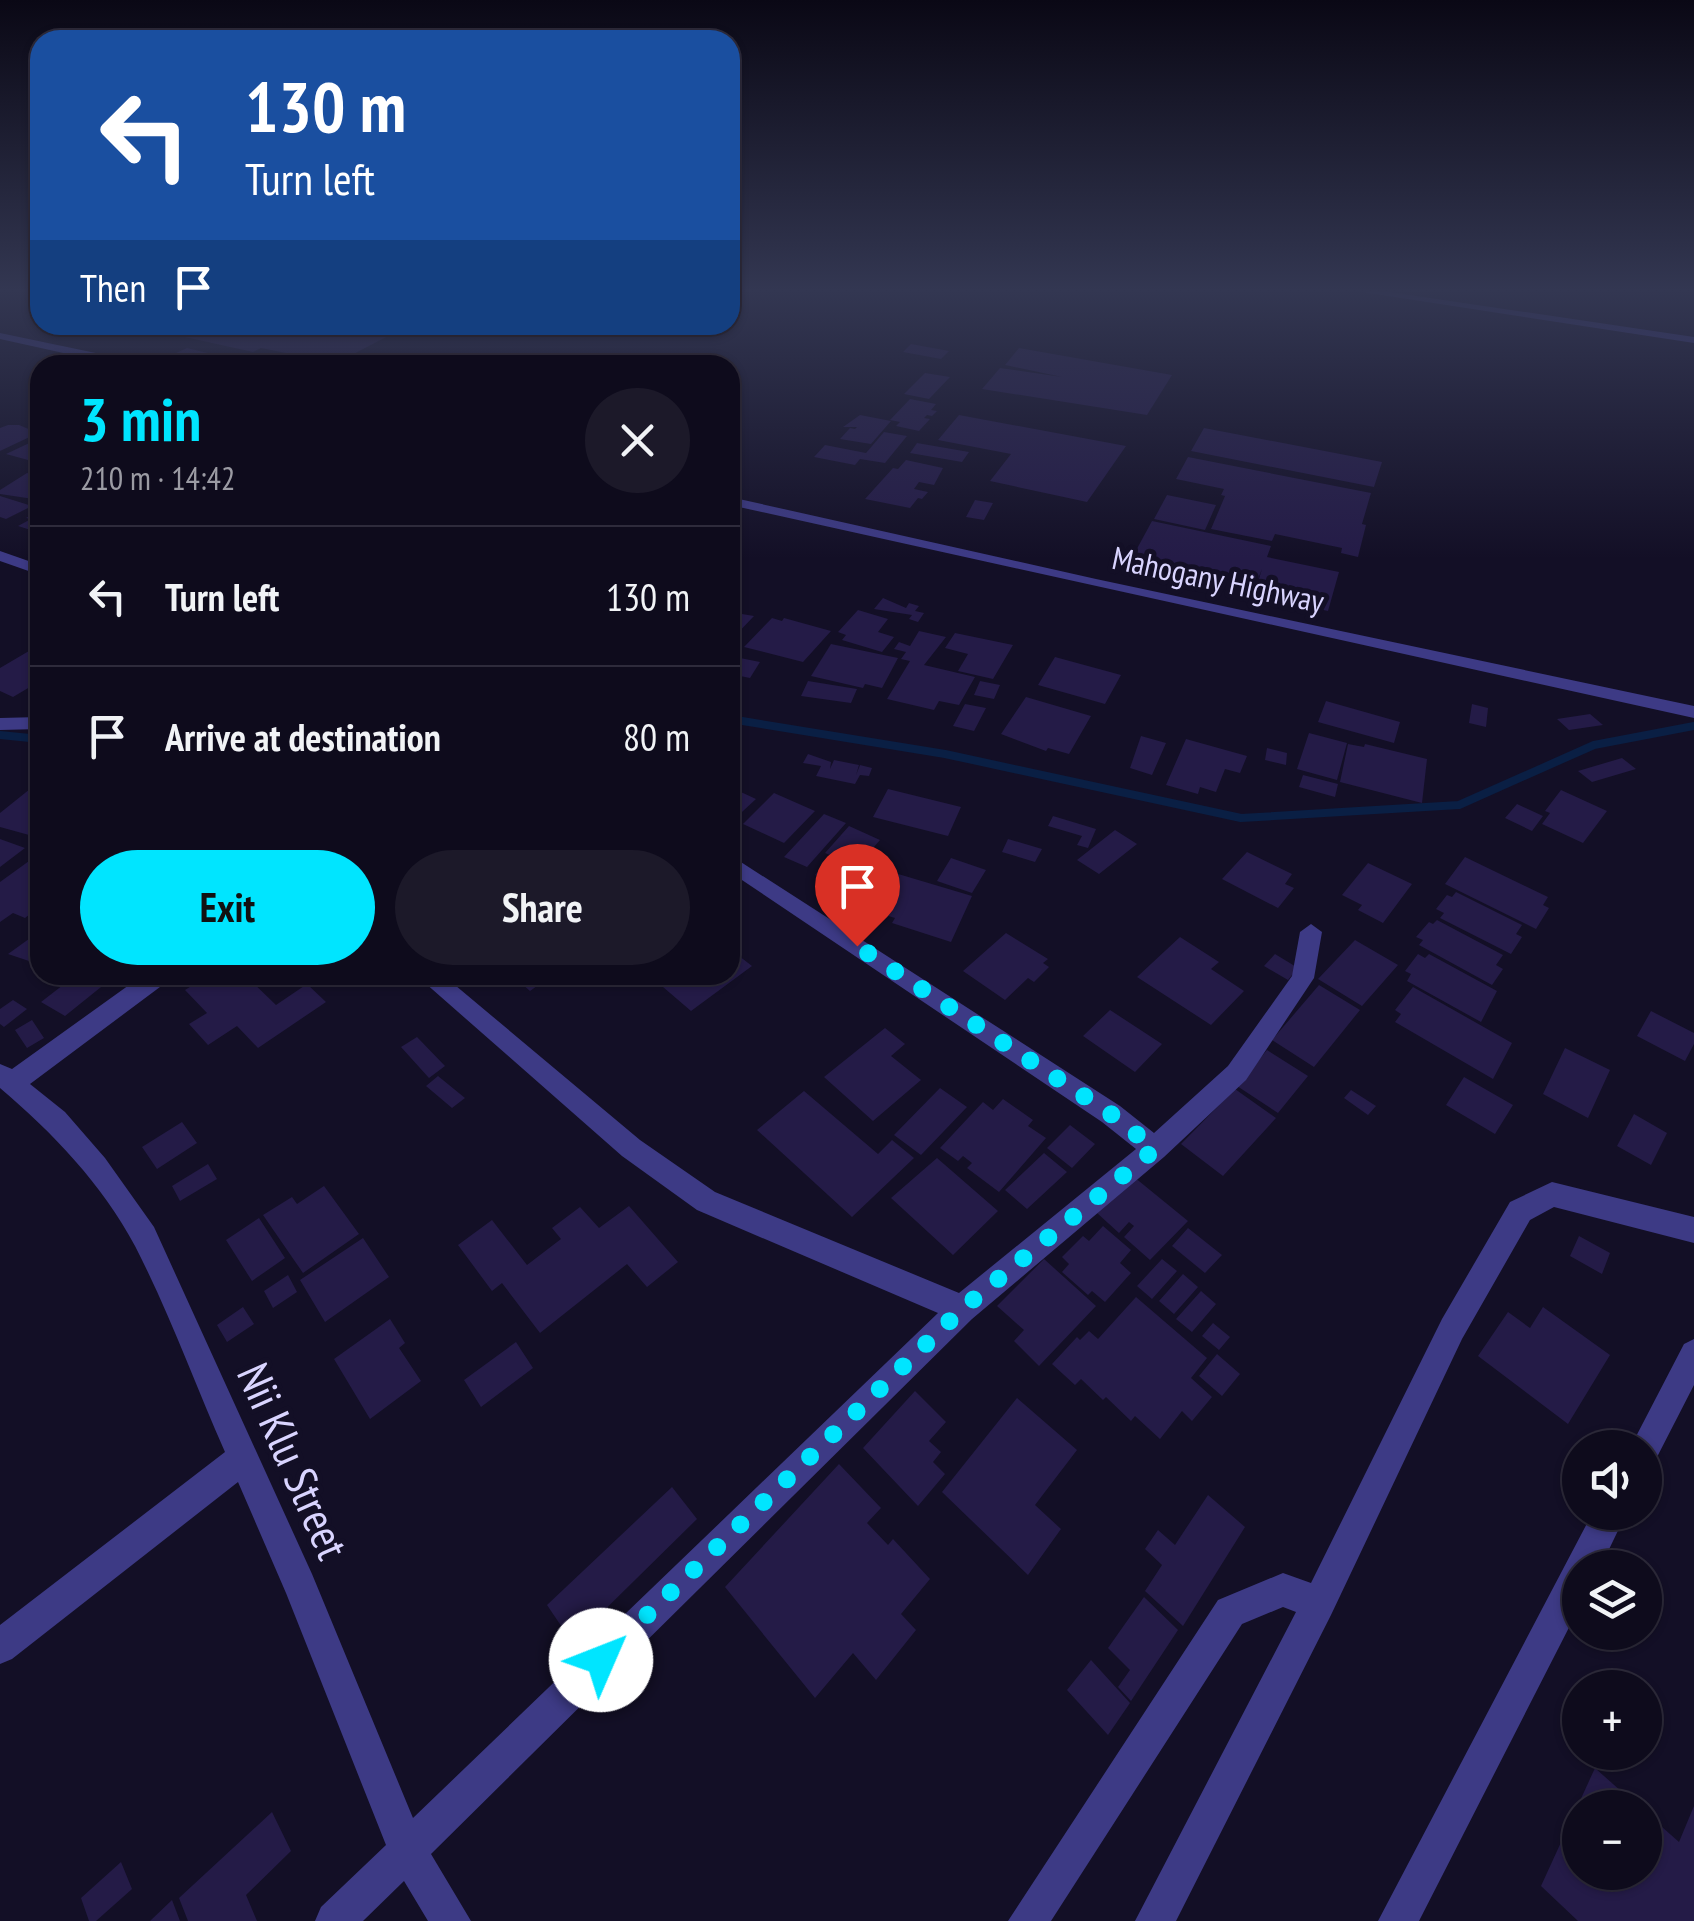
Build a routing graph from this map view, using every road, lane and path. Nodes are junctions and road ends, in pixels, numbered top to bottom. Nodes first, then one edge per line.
1 (740, 503) edge
2 (5, 562) edge
3 (30, 568) edge
4 (1694, 712) edge
5 (30, 723) edge
6 (0, 724) edge
7 (740, 869) edge
8 (1311, 932) dead end
9 (145, 985) edge
10 (439, 985) edge
11 (6, 1079) edge
12 (1155, 1149) junction
13 (1694, 1230) edge
14 (962, 1309) junction
15 (1694, 1354) edge
16 (1654, 1430) edge
17 (243, 1458) junction
18 (1320, 1603) junction
19 (1562, 1606) edge
20 (0, 1647) edge
21 (407, 1850) junction
22 (334, 1921) edge
23 (451, 1921) edge
24 (1028, 1921) edge
25 (1154, 1921) edge
26 (1398, 1921) edge

1 - 4 street, Mahogany Highway
2 - 3 street
5 - 6 street
7 - 12 street
8 - 12 street
9 - 11 street
10 - 14 street
11 - 17 street, Nii Klu Street
12 - 14 street
13 - 18 street
14 - 21 street
15 - 16 street
17 - 20 street
17 - 21 street, Nii Klu Street
18 - 24 street
18 - 25 street
19 - 26 street
21 - 22 street
21 - 23 street, Nii Klu Street

